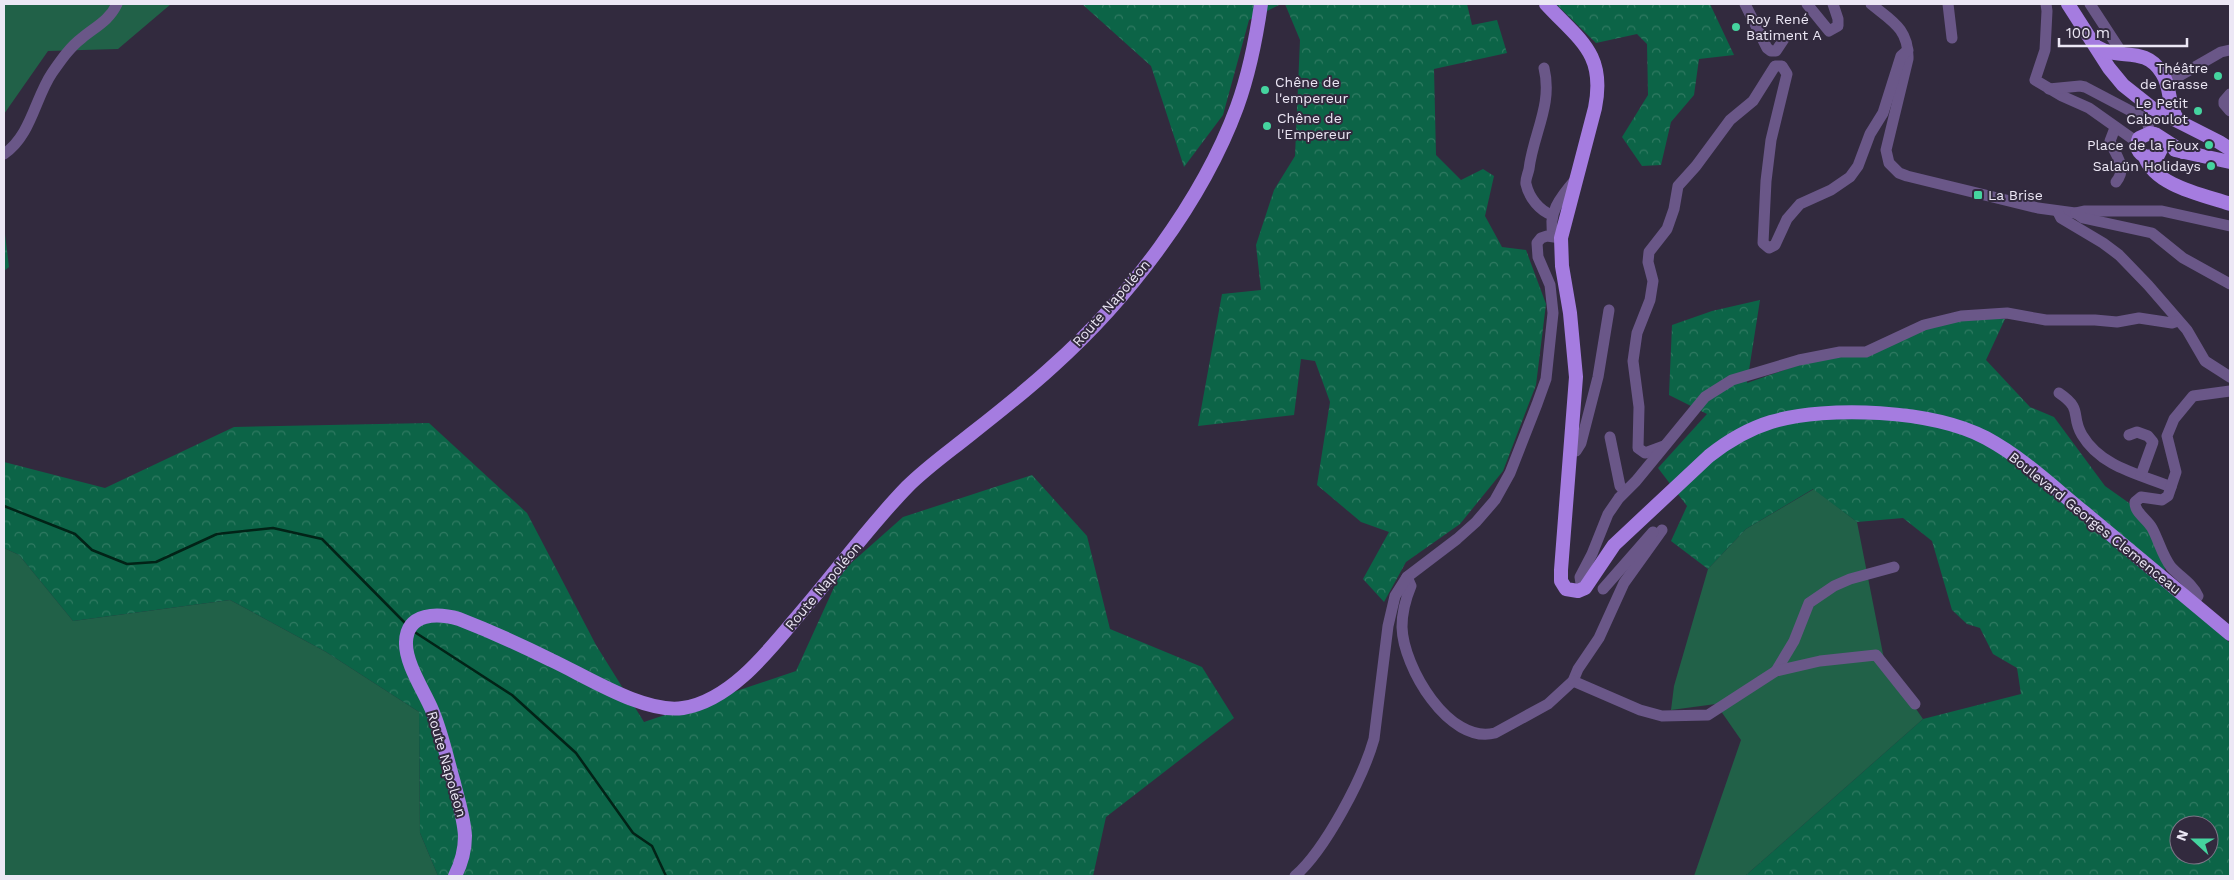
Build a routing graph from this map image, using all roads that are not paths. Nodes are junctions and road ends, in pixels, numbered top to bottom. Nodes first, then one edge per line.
1 (117, 4) edge
2 (1261, 4) edge
3 (1546, 4) edge
4 (1745, 4) edge
5 (1807, 4) edge
6 (1833, 4) edge
7 (1871, 4) edge
8 (1948, 4) edge
9 (2046, 4) edge
10 (2068, 4) edge
11 (2090, 4) edge
12 (1952, 38) dead end
13 (1784, 39) dead end
14 (2097, 47) junction
15 (1908, 50) junction
16 (2230, 50) edge
17 (2122, 53) junction
18 (1544, 68) dead end
19 (2115, 76) junction
20 (2049, 89) junction
21 (2168, 90) junction
22 (2230, 94) edge
23 (2147, 104) junction
24 (2230, 112) edge
25 (2178, 120) junction
26 (2115, 128) junction
27 (2138, 142) joint
28 (2227, 145) edge
29 (2154, 146) junction
30 (4, 154) edge
31 (2230, 162) edge
32 (1575, 180) junction
33 (2116, 182) dead end
34 (2230, 204) edge
35 (2058, 212) junction
36 (2075, 213) junction
37 (1552, 215) junction
38 (2230, 226) edge
39 (1558, 237) junction
40 (2230, 284) edge
41 (1609, 310) dead end
42 (2178, 321) junction
43 (2230, 377) edge
44 (2230, 391) edge
45 (2059, 393) dead end
46 (2129, 435) dead end
47 (1610, 437) dead end
48 (1664, 446) junction
49 (1571, 451) junction
50 (2141, 475) junction
51 (2171, 487) junction
52 (1625, 491) junction
53 (1894, 567) dead end
54 (1408, 577) junction
55 (1603, 589) dead end
56 (1582, 590) junction
57 (2193, 603) junction
58 (2230, 634) edge
59 (1776, 671) junction
60 (1573, 681) junction
61 (1915, 704) dead end
62 (455, 876) edge
63 (1295, 876) edge

1 - 30 street
2 - 62 main road, Route Napoléon
3 - 32 main road
4 - 13 street
5 - 6 street
7 - 15 street
8 - 12 street
9 - 20 street
10 - 14 main road
11 - 17 street
14 - 17 main road
14 - 19 main road
15 - 35 street
15 - 48 street
16 - 21 street
17 - 19 main road
17 - 21 main road
18 - 37 street
19 - 23 main road
20 - 26 street
20 - 29 street
21 - 23 main road
21 - 25 main road
22 - 24 street
23 - 25 main road
25 - 28 main road
26 - 27 street
26 - 33 street
27 - 29 main road
29 - 31 main road
29 - 34 main road
32 - 37 street
32 - 39 main road
35 - 36 street
35 - 42 street
36 - 38 street
36 - 40 street
37 - 39 street
39 - 49 main road
39 - 54 street
41 - 49 street
42 - 43 street
42 - 48 street
44 - 51 street
45 - 50 street
46 - 50 street
47 - 52 street
48 - 52 street
49 - 56 main road
50 - 51 street
51 - 57 street
52 - 56 street
53 - 59 street
54 - 60 street
54 - 63 street
55 - 60 street
56 - 57 main road, Boulevard Georges Clemenceau
57 - 58 main road, Boulevard Georges Clemenceau
59 - 60 street
59 - 61 street

